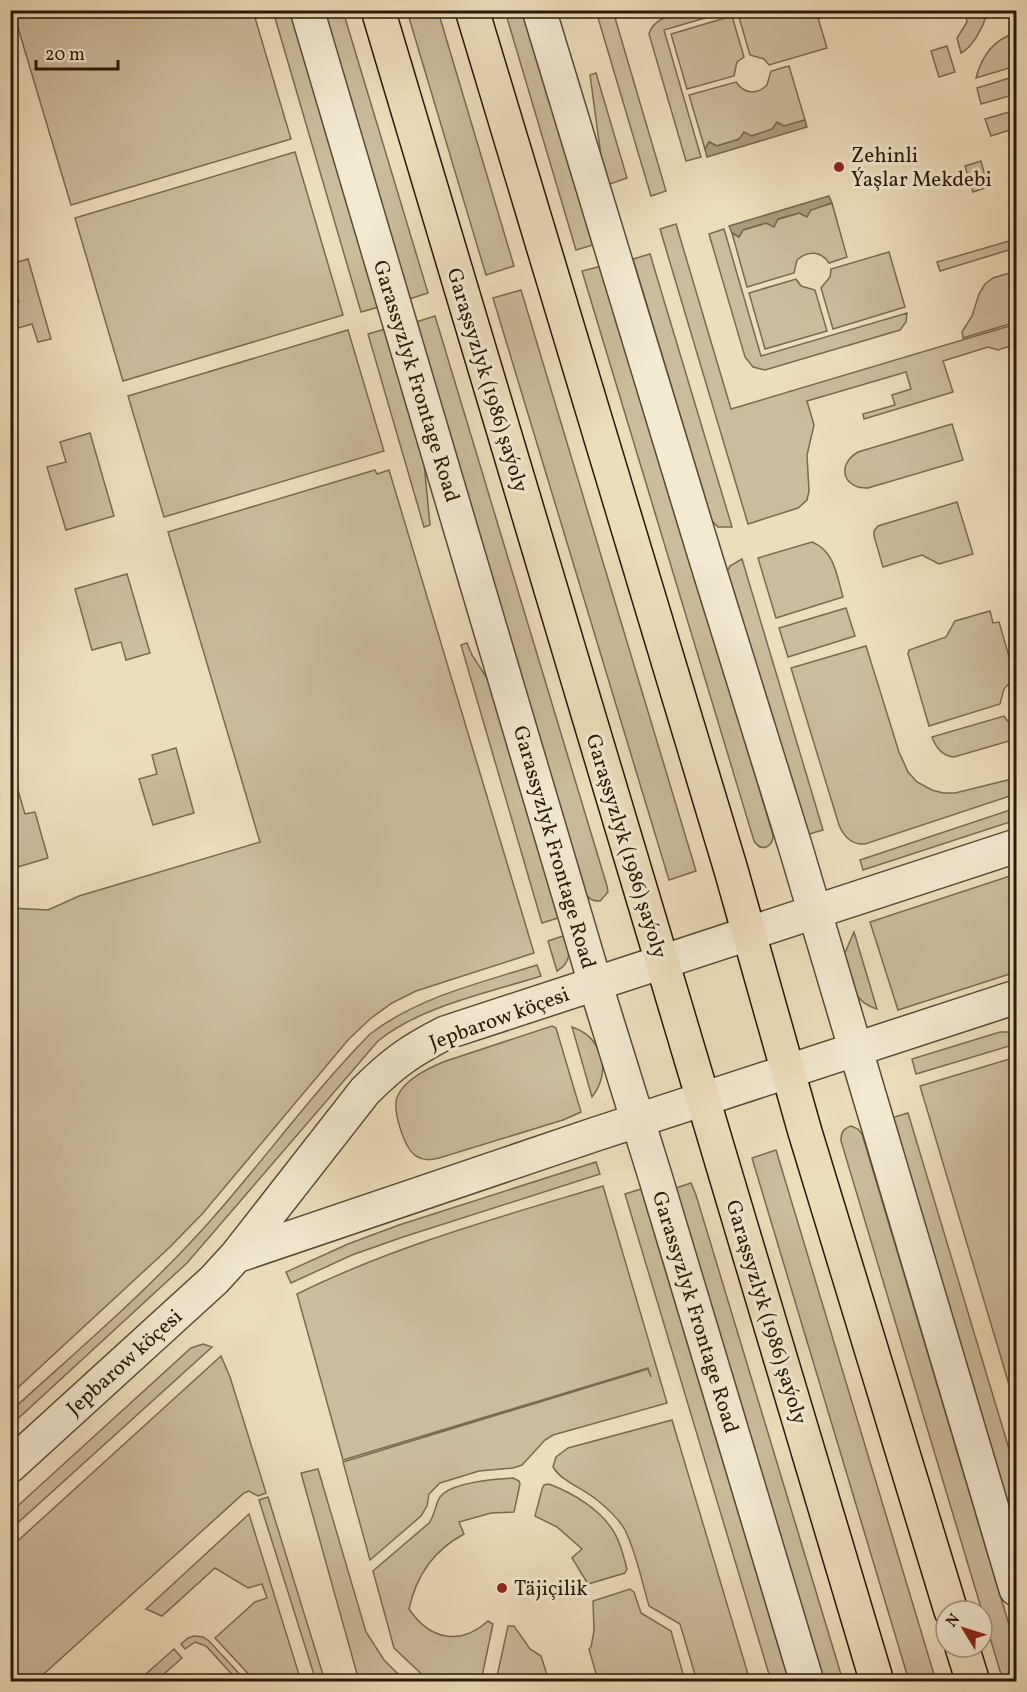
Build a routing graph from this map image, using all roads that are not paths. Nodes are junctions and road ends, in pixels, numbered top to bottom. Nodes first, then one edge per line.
1 (307, 10) edge
2 (378, 10) edge
3 (471, 10) edge
4 (539, 10) edge
5 (1017, 846) edge
6 (816, 912) junction
7 (749, 933) junction
8 (662, 961) junction
9 (595, 983) junction
10 (1017, 997) edge
11 (855, 1050) junction
12 (788, 1071) junction
13 (703, 1099) junction
14 (638, 1120) junction
15 (236, 1256) junction
16 (10, 1466) edge
17 (1017, 1589) edge
18 (947, 1599) edge
19 (966, 1659) edge
20 (807, 1682) edge
21 (877, 1682) edge
22 (973, 1682) edge

1 - 9 street, Garassyzlyk Frontage Road
2 - 8 main road, Garaşsyzlyk (1986) şaýoly
3 - 7 main road
4 - 6 street
5 - 6 street, Jepbarow köçesi
6 - 7 street, Jepbarow köçesi
6 - 11 street
7 - 8 street, Jepbarow köçesi
7 - 12 main road
8 - 9 street, Jepbarow köçesi
8 - 13 main road, Garaşsyzlyk (1986) şaýoly
9 - 14 street, Garassyzlyk Frontage Road
9 - 15 street, Jepbarow köçesi
10 - 11 street, Jepbarow köçesi
11 - 12 street, Jepbarow köçesi
11 - 17 street
12 - 13 street, Jepbarow köçesi
12 - 18 main road
13 - 14 street, Jepbarow köçesi
13 - 21 main road, Garaşsyzlyk (1986) şaýoly
14 - 15 street, Jepbarow köçesi
14 - 20 street, Garassyzlyk Frontage Road
15 - 16 street, Jepbarow köçesi
19 - 22 main road

